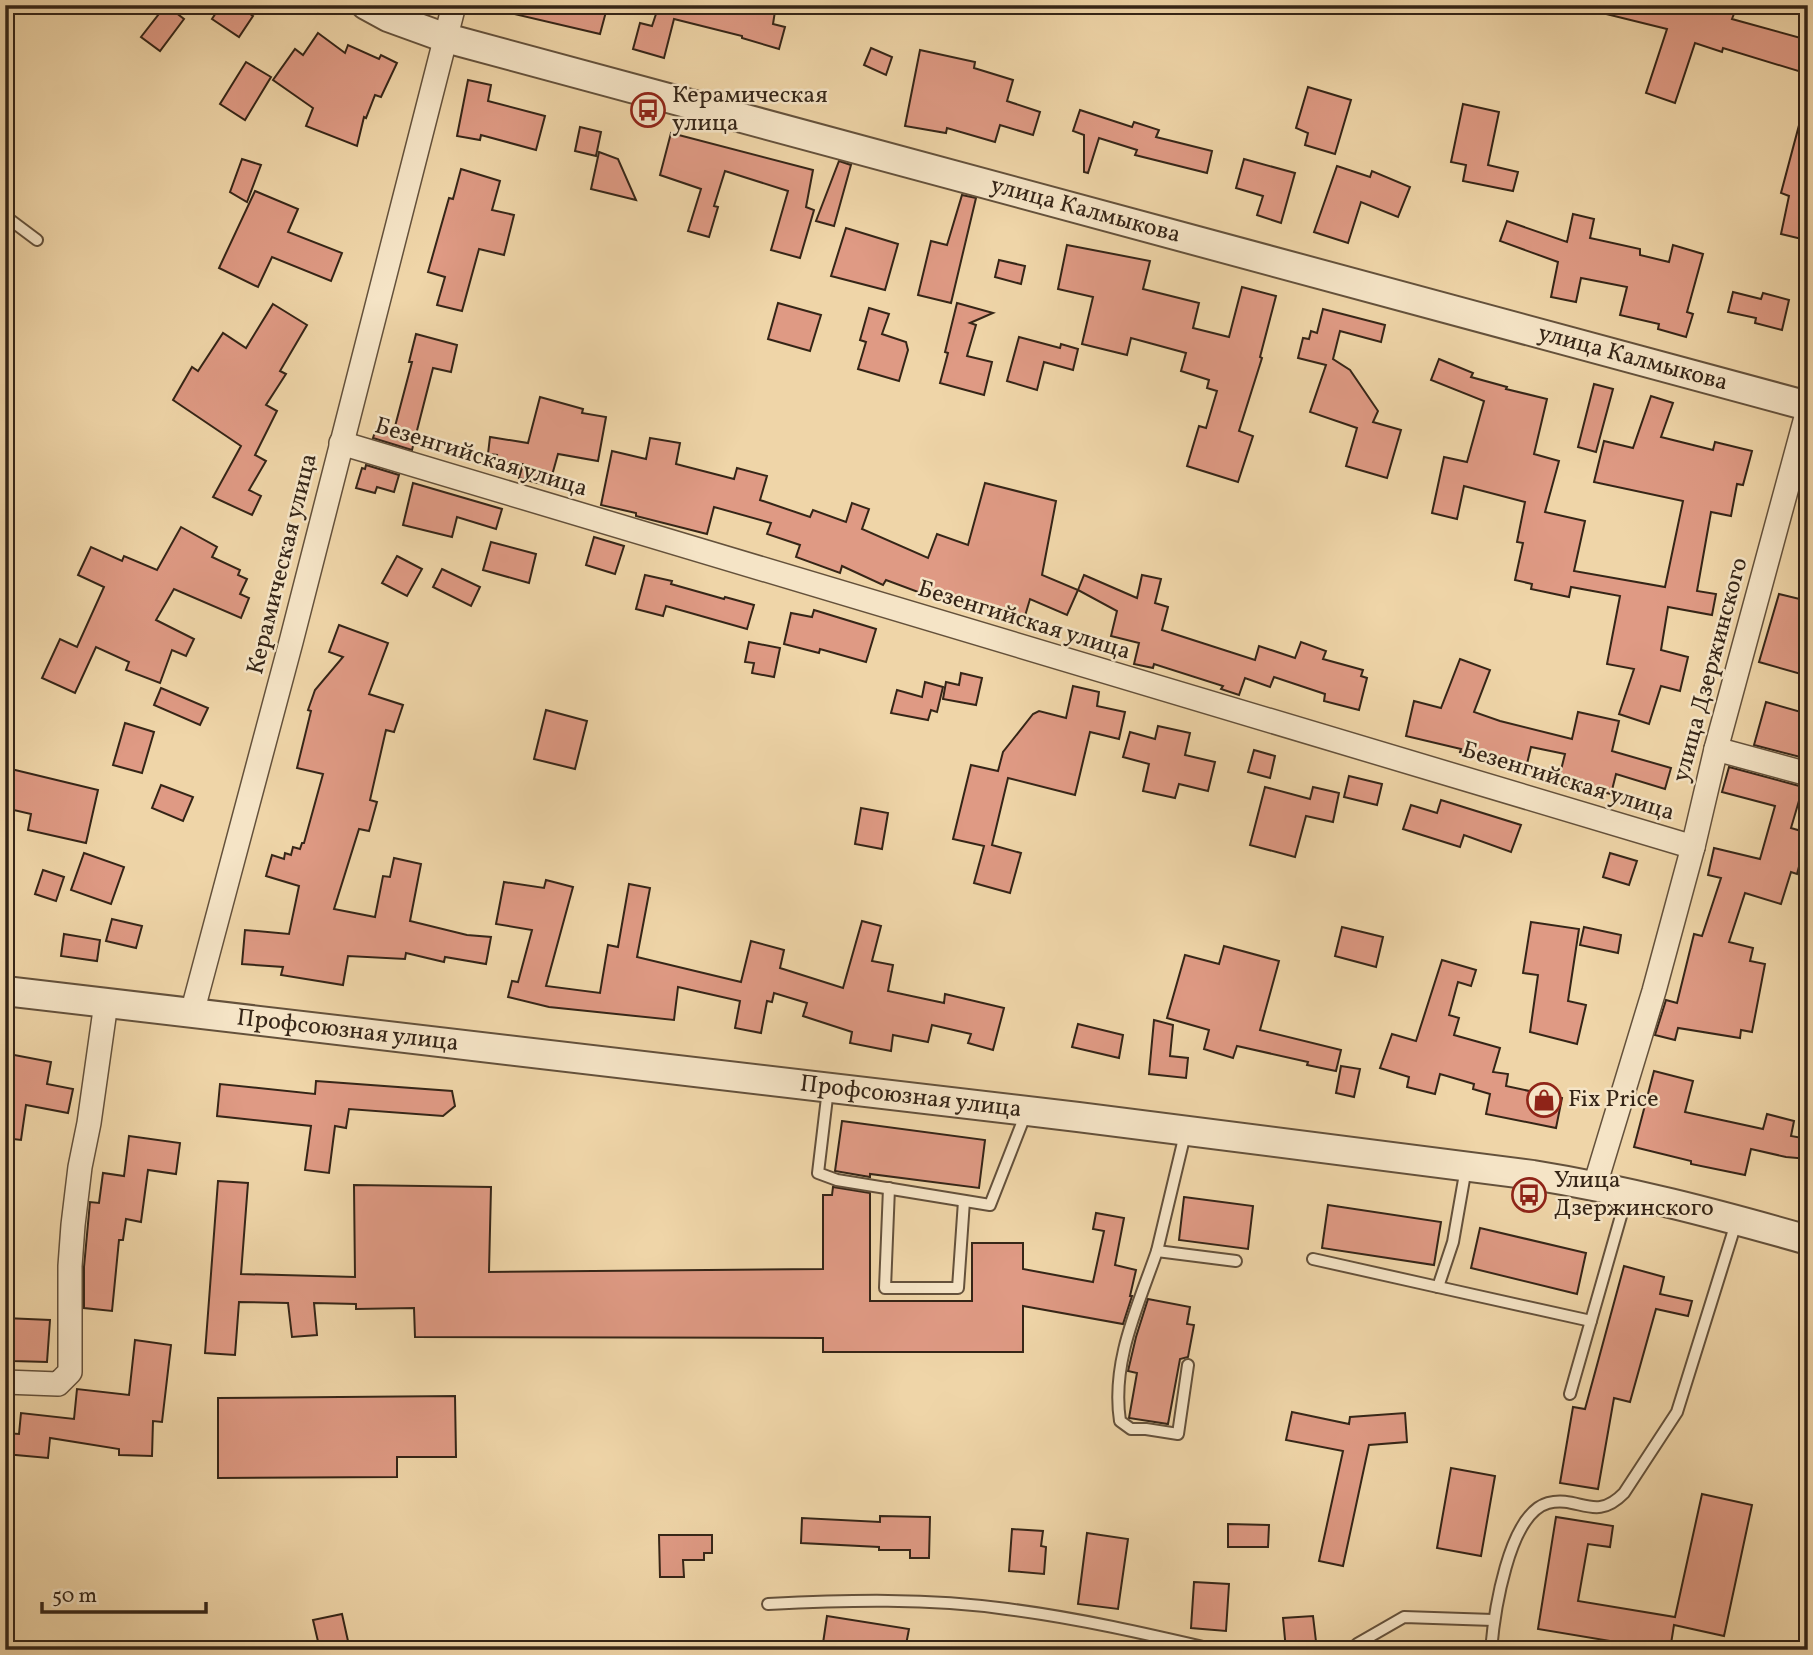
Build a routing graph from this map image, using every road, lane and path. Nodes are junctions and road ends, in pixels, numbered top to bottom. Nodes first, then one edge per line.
1 (366, 5) edge
2 (454, 5) edge
3 (446, 38) junction
4 (5, 216) edge
5 (37, 240) dead end
6 (1808, 408) edge
7 (341, 443) junction
8 (1716, 749) junction
9 (1808, 774) edge
10 (1693, 847) junction
11 (5, 991) edge
12 (106, 1003) junction
13 (192, 1013) junction
14 (829, 1088) junction
15 (1027, 1111) junction
16 (1186, 1130) junction
17 (1466, 1166) junction
18 (1595, 1185) junction
19 (889, 1188) junction
20 (1628, 1193) junction
21 (964, 1200) junction
22 (1737, 1220) junction
23 (1808, 1240) edge
24 (1157, 1251) junction
25 (1313, 1259) dead end
26 (1236, 1261) dead end
27 (1438, 1287) junction
28 (1591, 1321) junction
29 (1188, 1365) dead end
30 (5, 1382) edge
31 (1570, 1394) dead end
32 (768, 1604) dead end
33 (1493, 1620) junction
34 (1216, 1650) edge
35 (1356, 1650) edge
36 (1491, 1650) edge

1 - 3 street, улица Калмыкова
2 - 3 street, Керамическая улица
3 - 6 street, улица Калмыкова
3 - 7 street, Керамическая улица
4 - 5 lane
6 - 8 street, улица Дзержинского
7 - 10 street, Безенгийская улица
7 - 13 street, Керамическая улица
8 - 9 street
8 - 10 street, улица Дзержинского
10 - 18 street, улица Дзержинского
11 - 12 street, Профсоюзная улица
12 - 13 street, Профсоюзная улица
12 - 30 street
13 - 14 street, Профсоюзная улица
14 - 15 street, Профсоюзная улица
14 - 19 lane
15 - 16 street, Профсоюзная улица
15 - 21 lane
16 - 17 street, Профсоюзная улица
16 - 24 lane
17 - 18 street, Профсоюзная улица
17 - 27 lane
18 - 20 street, Профсоюзная улица
19 - 21 lane
19 - 21 lane
20 - 22 street, Профсоюзная улица
20 - 28 lane
22 - 23 street, Профсоюзная улица
22 - 33 lane
24 - 26 lane
24 - 29 lane
25 - 27 lane
27 - 28 lane
28 - 31 lane
32 - 34 lane
33 - 35 lane
33 - 36 lane

